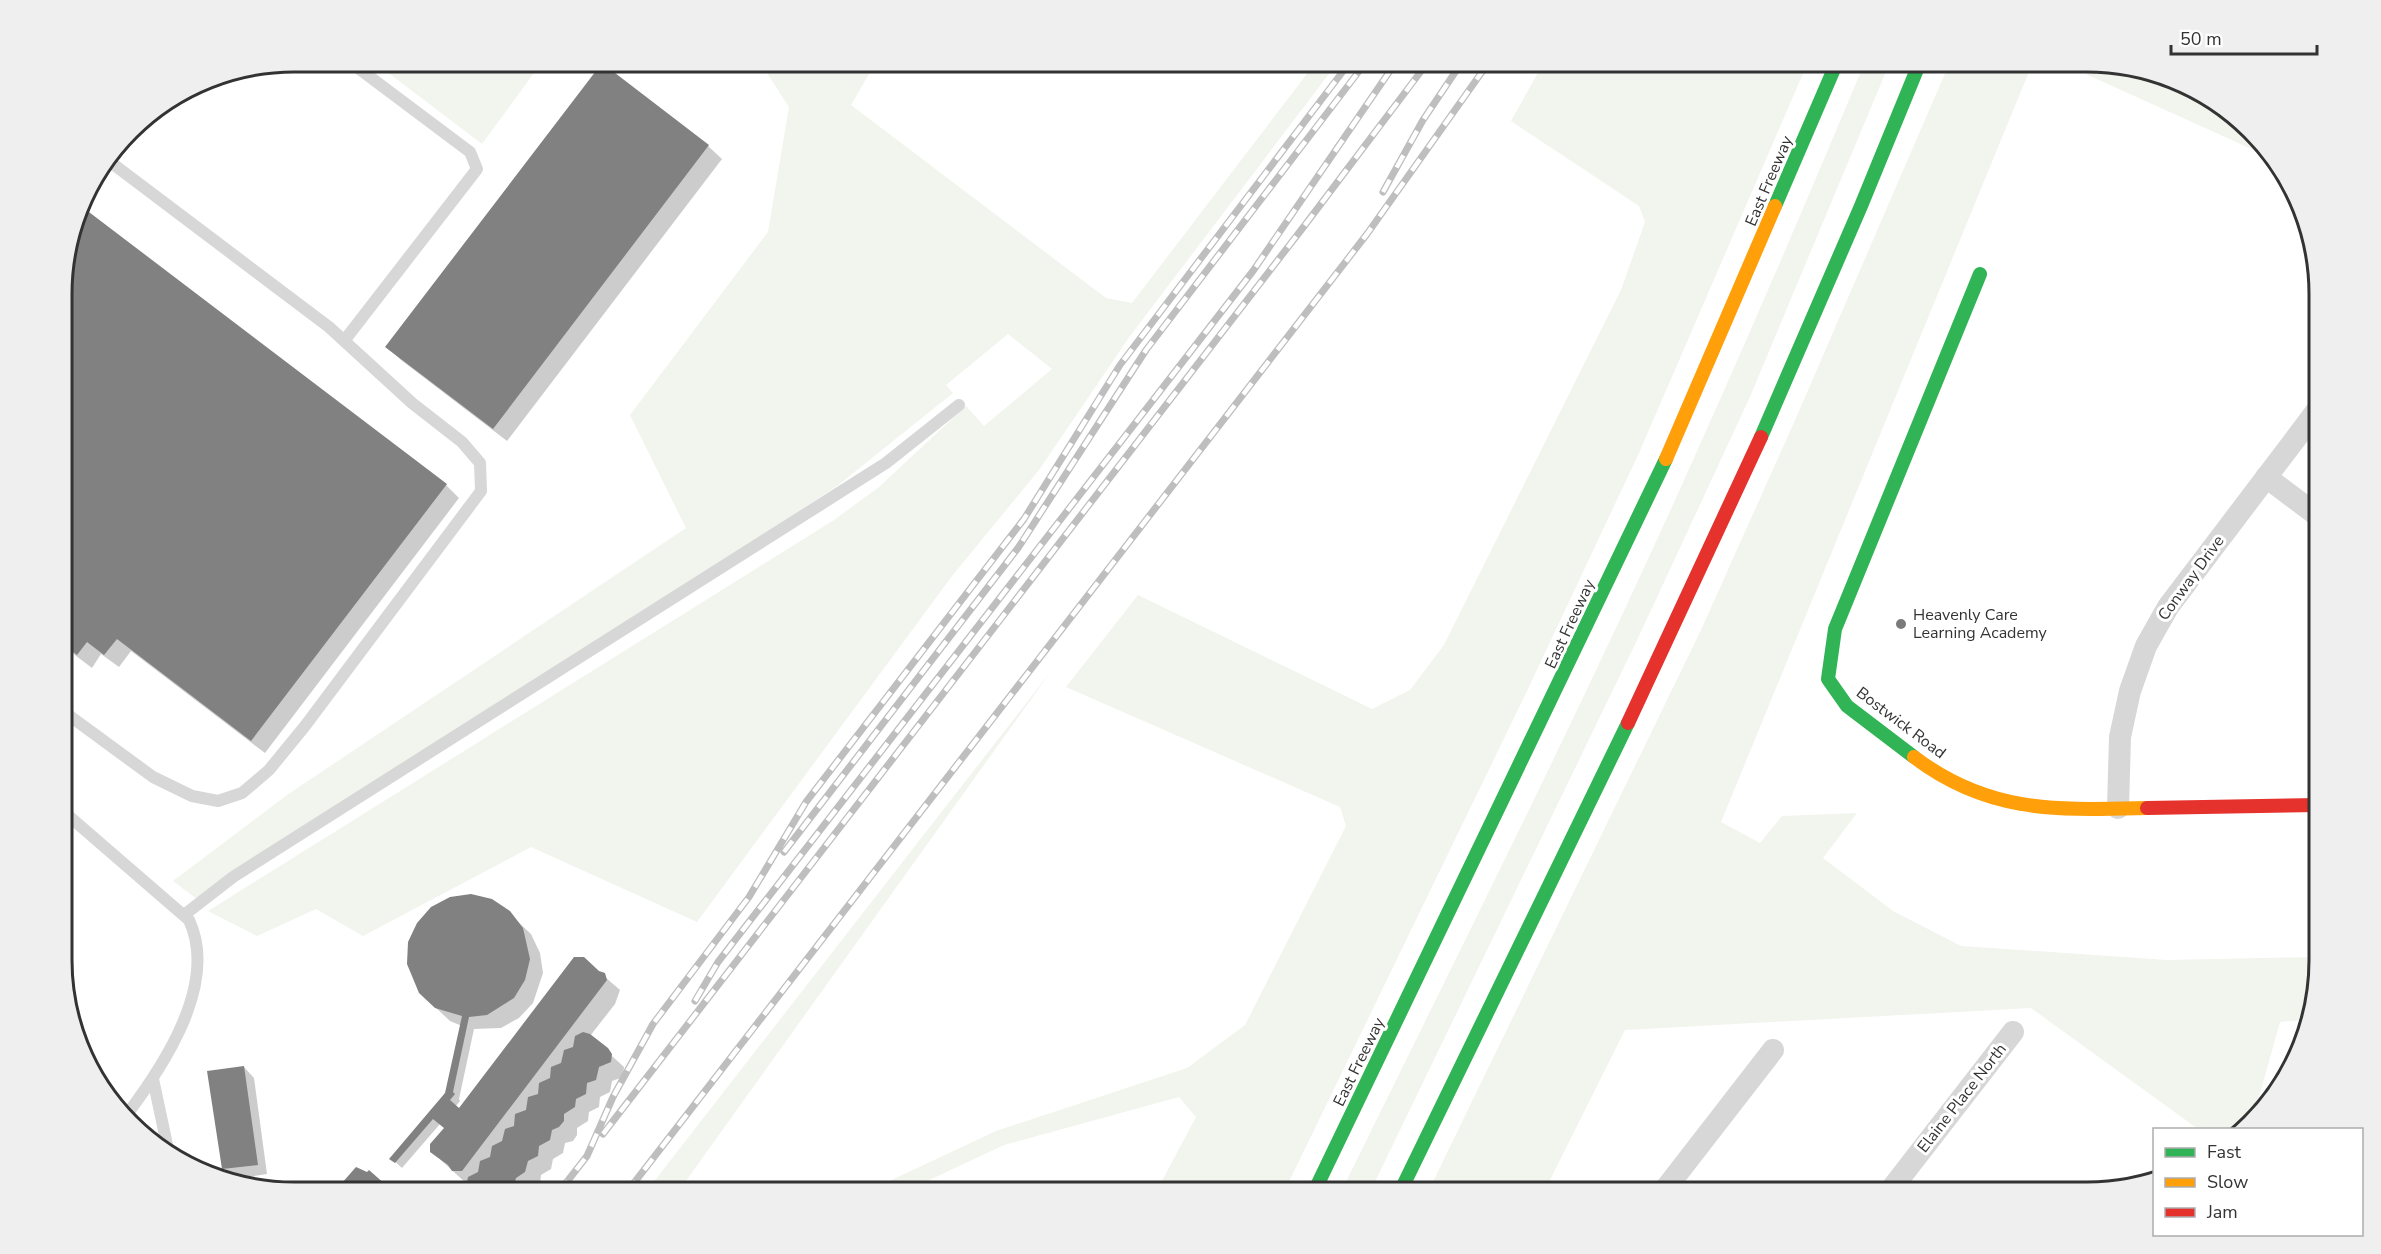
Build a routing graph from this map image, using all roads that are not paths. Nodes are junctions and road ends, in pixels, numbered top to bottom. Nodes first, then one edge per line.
1 (363, 72) edge
2 (1833, 72) edge
3 (1916, 72) edge
4 (114, 165) edge
5 (1980, 274) dead end
6 (344, 341) junction
7 (959, 405) dead end
8 (2309, 421) edge
9 (2266, 477) junction
10 (2309, 509) edge
11 (72, 718) edge
12 (2309, 805) edge
13 (2118, 808) junction
14 (72, 819) edge
15 (184, 915) junction
16 (2013, 1032) dead end
17 (1773, 1050) dead end
18 (153, 1079) junction
19 (130, 1110) edge
20 (166, 1142) edge
21 (1319, 1182) edge
22 (1405, 1182) edge
23 (1671, 1182) edge
24 (1897, 1182) edge

1 - 6 lane
2 - 21 main road, East Freeway
3 - 22 main road
4 - 6 lane
5 - 13 main road, Bostwick Road
6 - 11 lane
7 - 15 lane
8 - 9 street, Conway Drive
9 - 10 street
9 - 13 street, Conway Drive
12 - 13 main road, Bostwick Road
14 - 15 lane
15 - 18 lane
16 - 24 street, Elaine Place North
17 - 23 street
18 - 19 lane
18 - 20 lane

